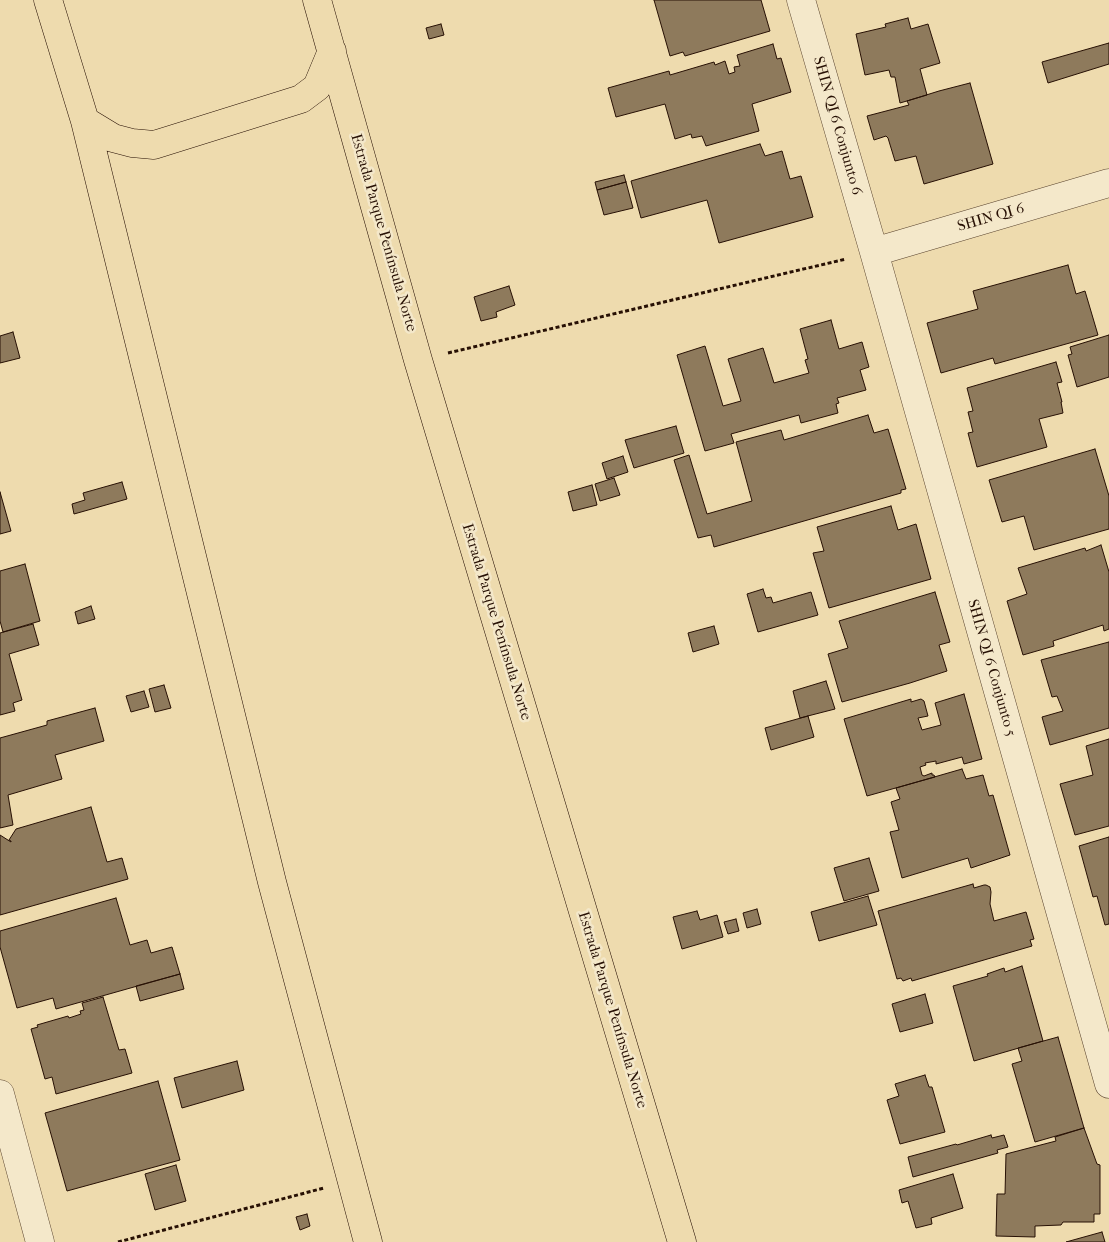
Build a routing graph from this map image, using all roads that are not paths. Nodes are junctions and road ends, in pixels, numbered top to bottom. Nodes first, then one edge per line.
1 (48, 0) edge
2 (317, 0) edge
3 (801, 0) edge
4 (332, 51) junction
5 (85, 121) junction
6 (1109, 183) edge
7 (874, 252) junction
8 (1109, 1084) edge
9 (0, 1094) edge
10 (40, 1242) edge
11 (368, 1242) edge
12 (682, 1242) edge

1 - 5 main road
2 - 4 main road, Estrada Parque Península Norte
3 - 7 street, SHIN QI 6 Conjunto 6
4 - 5 main road
4 - 12 main road, Estrada Parque Península Norte
5 - 11 main road
6 - 7 street, SHIN QI 6
7 - 8 street, SHIN QI 6 Conjunto 5
9 - 10 street

